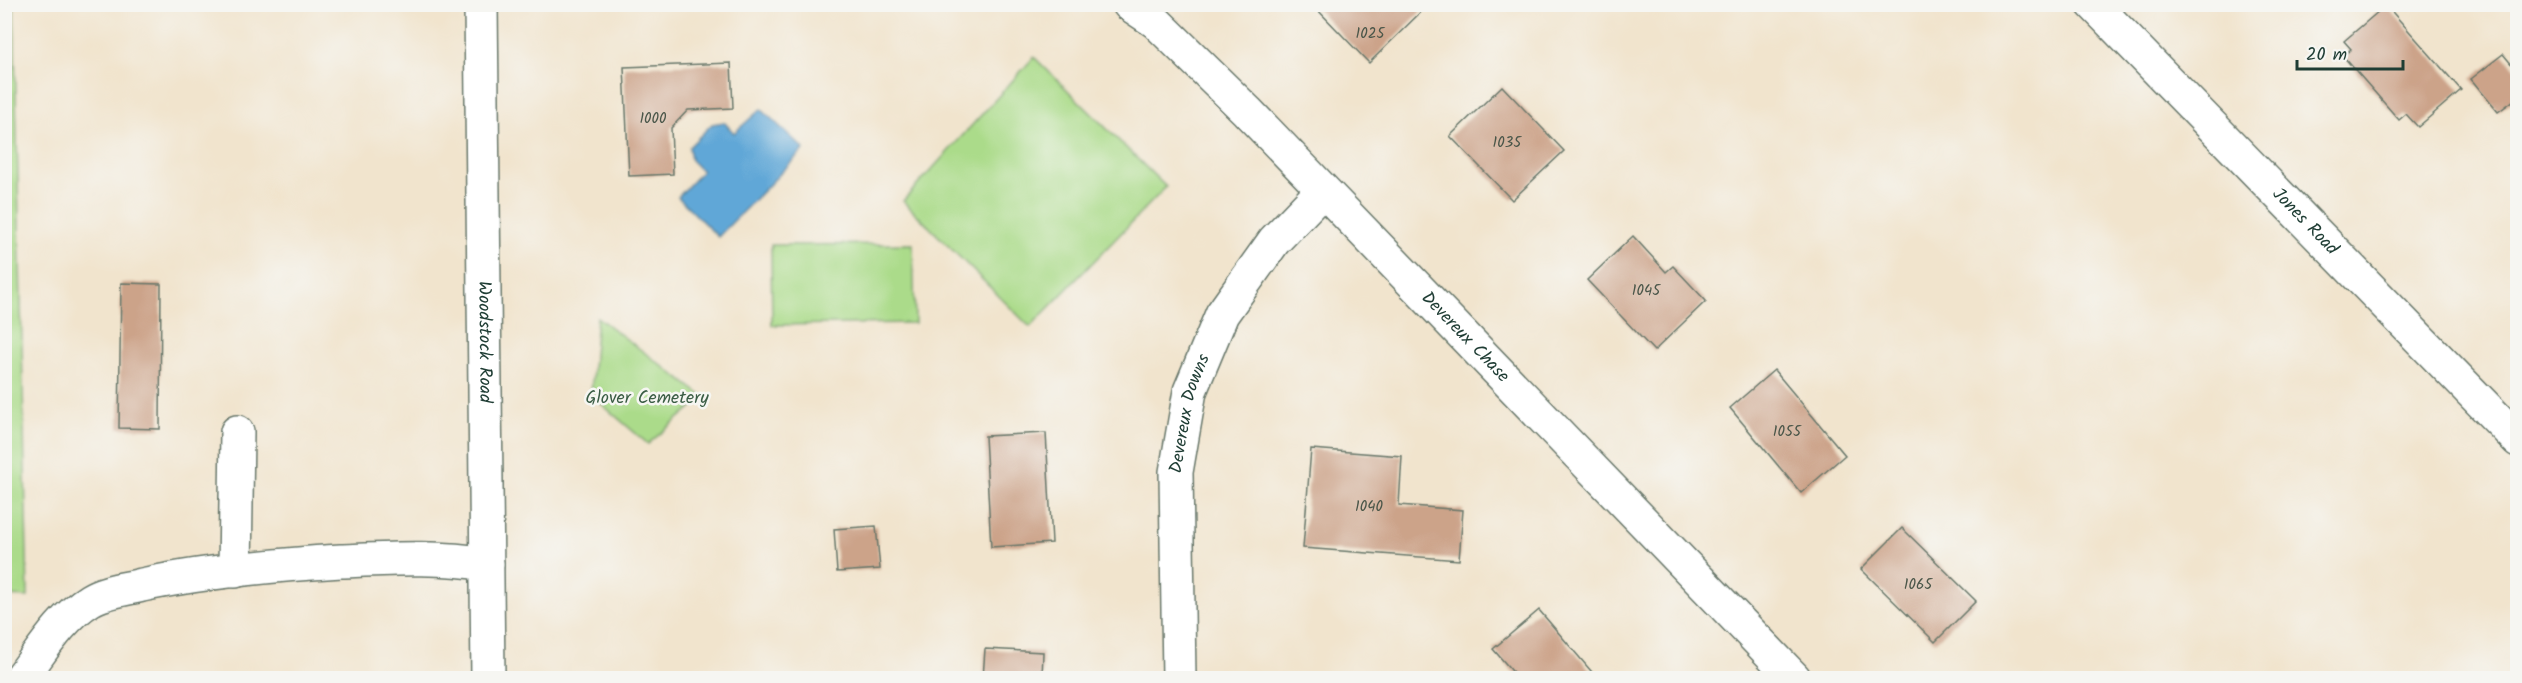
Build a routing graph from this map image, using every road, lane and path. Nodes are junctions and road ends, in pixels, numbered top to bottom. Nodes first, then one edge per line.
1 (481, 4) edge
2 (1129, 4) edge
3 (2093, 4) edge
4 (1322, 191) junction
5 (237, 432) dead end
6 (2517, 440) edge
7 (487, 564) junction
8 (235, 571) junction
9 (21, 678) edge
10 (488, 678) edge
11 (1179, 678) edge
12 (1794, 678) edge

1 - 7 street, Woodstock Road
2 - 4 street, Devereux Chase
3 - 6 street, Jones Road
4 - 11 street, Devereux Downs
4 - 12 street, Devereux Chase
5 - 8 street
7 - 8 street
7 - 10 street, Woodstock Road
8 - 9 street

